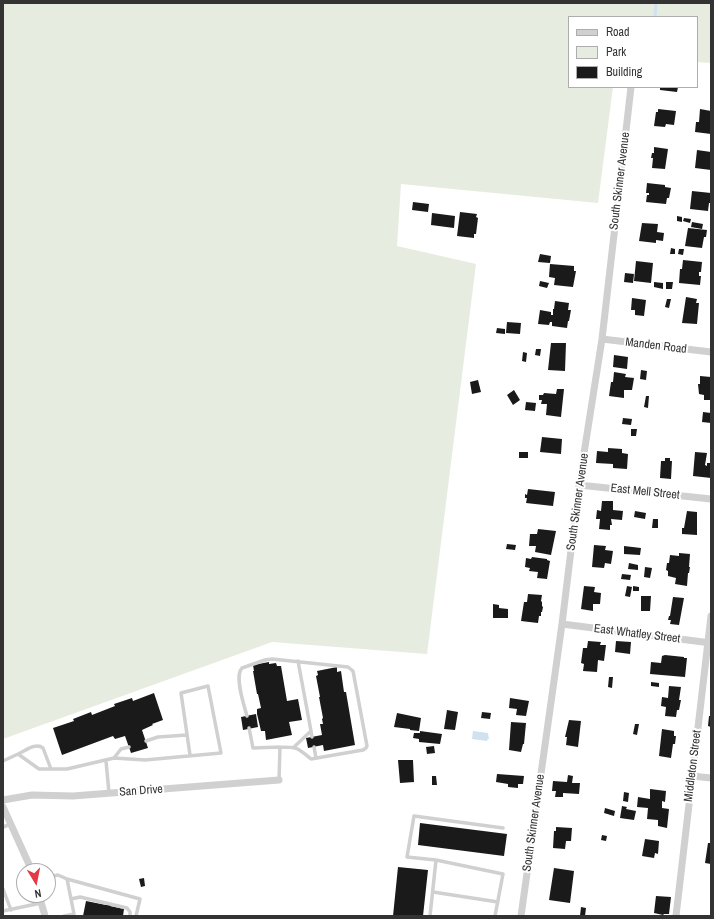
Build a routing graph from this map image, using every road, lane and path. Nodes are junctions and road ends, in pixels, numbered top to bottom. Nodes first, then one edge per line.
1 (631, 88) edge
2 (602, 340) junction
3 (711, 352) edge
4 (579, 485) junction
5 (711, 499) edge
6 (711, 616) edge
7 (562, 624) junction
8 (709, 643) edge
9 (298, 661) junction
10 (246, 716) dead end
11 (249, 728) dead end
12 (311, 731) junction
13 (187, 735) junction
14 (312, 737) dead end
15 (146, 741) dead end
16 (129, 747) dead end
17 (280, 747) junction
18 (294, 747) junction
19 (314, 747) dead end
20 (18, 754) junction
21 (190, 755) junction
22 (114, 758) junction
23 (316, 758) junction
24 (106, 760) junction
25 (3, 761) edge
26 (51, 769) junction
27 (692, 776) junction
28 (711, 778) edge
29 (279, 780) joint
30 (109, 793) junction
31 (3, 800) edge
32 (3, 807) edge
33 (11, 824) junction
34 (3, 827) edge
35 (503, 828) dead end
36 (436, 860) junction
37 (28, 863) edge
38 (56, 876) edge
39 (67, 879) junction
40 (3, 889) edge
41 (433, 892) junction
42 (71, 899) junction
43 (498, 902) junction
44 (42, 903) joint
45 (11, 910) junction
46 (3, 911) edge
47 (74, 915) edge
48 (45, 916) edge
49 (64, 916) edge
50 (130, 916) edge
51 (136, 916) edge
52 (430, 916) edge
53 (496, 916) edge
54 (521, 916) edge
55 (676, 916) edge

1 - 2 street, South Skinner Avenue
2 - 3 street, Manden Road
2 - 4 street, South Skinner Avenue
4 - 5 street, East Mell Street
4 - 7 street, South Skinner Avenue
6 - 8 street, Middleton Street
7 - 8 street, East Whatley Street
7 - 54 street, South Skinner Avenue
8 - 27 street, Middleton Street
9 - 10 lane
9 - 12 lane
9 - 23 lane
11 - 17 lane
12 - 14 lane
12 - 18 lane
13 - 15 lane
13 - 21 lane
13 - 21 lane
16 - 22 lane
17 - 18 lane
17 - 29 lane
18 - 23 lane
19 - 23 lane
20 - 25 lane
20 - 26 lane
20 - 26 lane
21 - 22 lane
22 - 24 lane
24 - 26 lane
24 - 30 lane
27 - 28 street
27 - 55 street, Middleton Street
29 - 30 street, San Drive
30 - 31 street, San Drive
32 - 33 street
33 - 34 lane
33 - 37 street
35 - 36 lane
36 - 41 lane
36 - 43 lane
38 - 39 lane
39 - 42 lane
39 - 51 lane
40 - 45 lane
41 - 43 lane
41 - 52 lane
42 - 47 lane
42 - 50 lane
43 - 53 lane
44 - 45 lane
44 - 48 street
45 - 46 lane
47 - 49 lane

